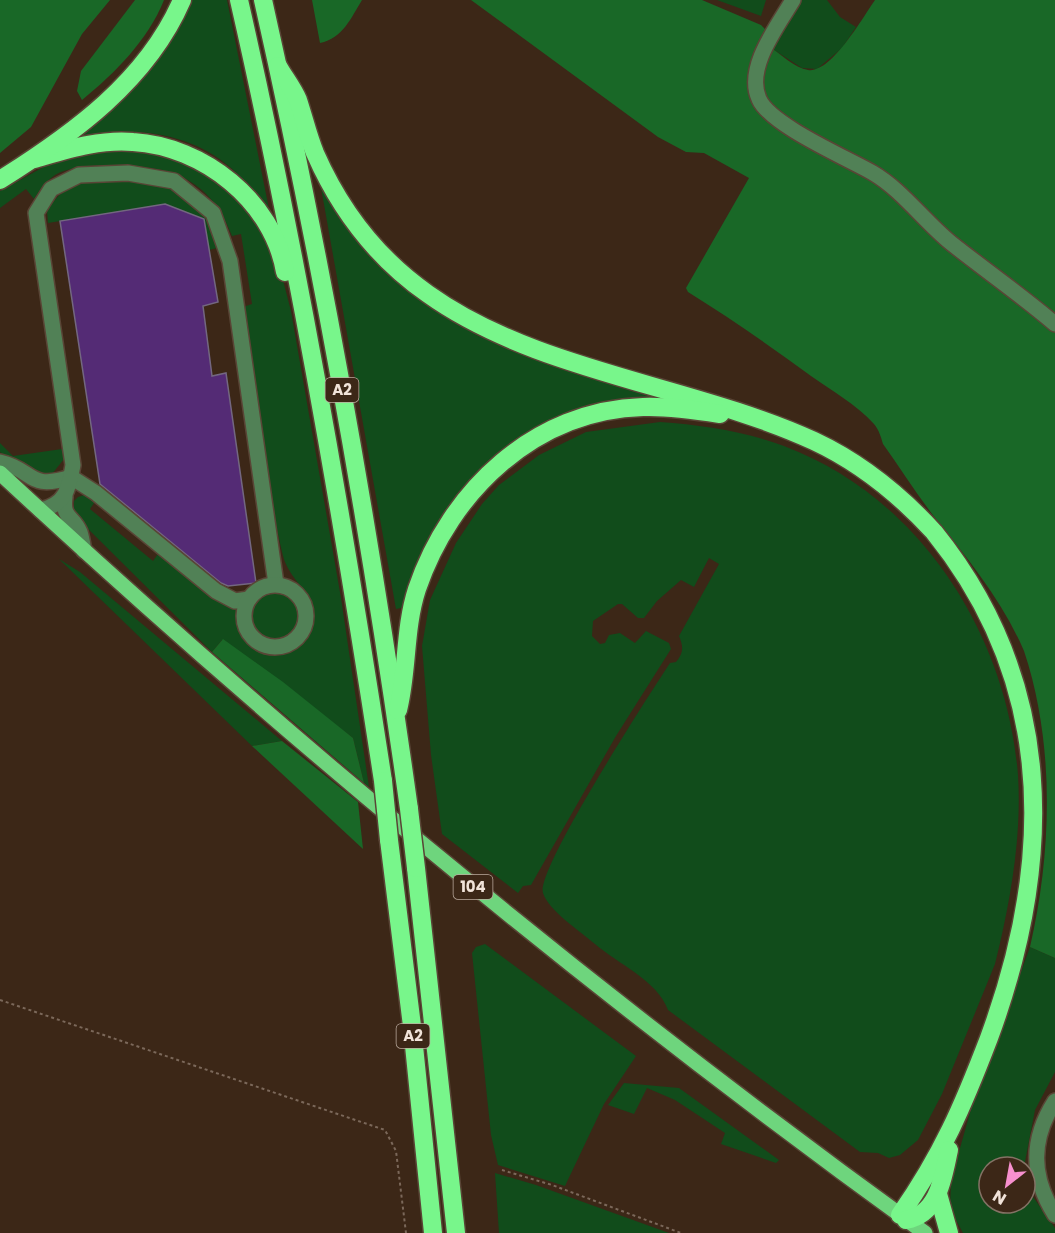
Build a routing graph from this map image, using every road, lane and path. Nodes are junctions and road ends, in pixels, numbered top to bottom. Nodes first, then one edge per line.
1 (182, 0) edge
2 (239, 0) edge
3 (263, 0) edge
4 (793, 0) edge
5 (278, 66) junction
6 (34, 159) junction
7 (0, 180) edge
8 (306, 323) junction
9 (1055, 324) edge
10 (751, 418) junction
11 (0, 462) edge
12 (0, 473) edge
13 (71, 477) junction
14 (65, 497) junction
15 (40, 510) junction
16 (84, 552) junction
17 (276, 584) junction
18 (249, 599) junction
19 (396, 716) junction
20 (0, 1000) edge
21 (1055, 1101) edge
22 (953, 1130) junction
23 (502, 1170) dead end
24 (938, 1194) junction
25 (1055, 1215) edge
26 (903, 1217) junction
27 (406, 1233) edge
28 (433, 1233) edge
29 (456, 1233) edge
30 (681, 1233) edge
31 (925, 1233) edge
32 (949, 1233) edge

1 - 6 highway
2 - 8 highway, A2
3 - 5 highway, A2
4 - 9 street
5 - 10 highway
5 - 19 highway, A2
6 - 7 highway
6 - 8 highway
8 - 28 highway, A2, bridge
10 - 19 highway
10 - 22 highway
11 - 13 street
12 - 15 main road, 104
13 - 14 street
13 - 17 street
13 - 18 street
14 - 15 street
14 - 16 street
15 - 16 main road, 104
16 - 26 main road, 104
17 - 18 street
17 - 18 street
19 - 29 highway, A2, bridge
20 - 27 path
21 - 25 street
22 - 24 highway
22 - 26 highway
23 - 30 path
24 - 26 highway
24 - 32 highway
26 - 31 main road, 104

